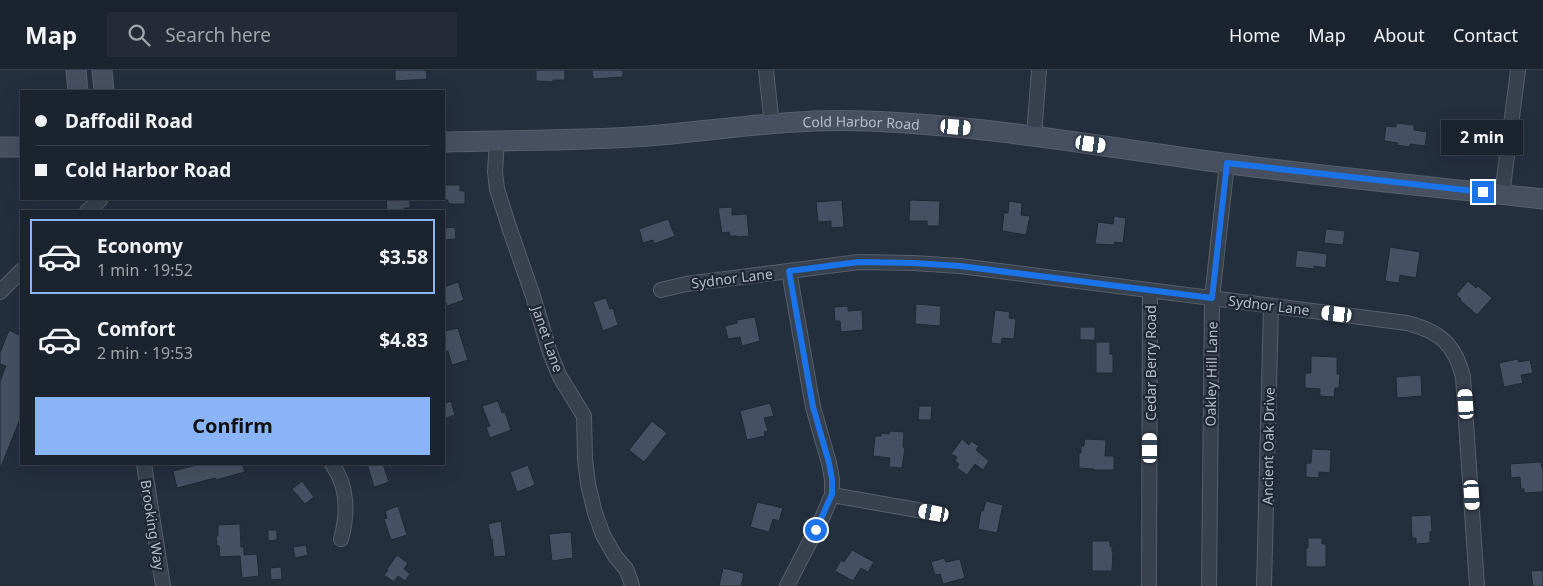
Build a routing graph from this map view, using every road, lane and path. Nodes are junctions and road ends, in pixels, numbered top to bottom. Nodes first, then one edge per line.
1 (76, 70) edge
2 (102, 70) edge
3 (766, 70) edge
4 (1040, 70) edge
5 (1518, 70) edge
6 (78, 90) edge
7 (104, 90) edge
8 (772, 125) junction
9 (1034, 136) junction
10 (497, 141) junction
11 (445, 142) edge
12 (0, 147) edge
13 (20, 147) edge
14 (1227, 163) junction
15 (1502, 194) junction
16 (1543, 199) edge
17 (101, 203) edge
18 (89, 210) edge
19 (789, 271) junction
20 (20, 272) edge
21 (661, 290) dead end
22 (1150, 290) junction
23 (0, 292) edge
24 (1212, 298) junction
25 (1271, 306) junction
26 (144, 465) edge
27 (333, 465) edge
28 (832, 494) junction
29 (934, 513) dead end
30 (340, 539) dead end
31 (163, 586) edge
32 (632, 586) edge
33 (787, 586) edge
34 (1149, 586) edge
35 (1209, 586) edge
36 (1264, 586) edge
37 (1477, 586) edge

1 - 6 main road
2 - 7 main road
3 - 8 street
4 - 9 street
5 - 15 street
8 - 9 main road, Cold Harbor Road
8 - 10 main road, Cold Harbor Road
9 - 14 main road, Cold Harbor Road
10 - 11 main road, Cold Harbor Road
10 - 32 street, Janet Lane
12 - 13 main road
14 - 15 main road, Cold Harbor Road
14 - 24 street, Oakley Hill Lane
15 - 16 main road, Cold Harbor Road
17 - 18 street
19 - 21 street, Sydnor Lane
19 - 22 street, Sydnor Lane
19 - 28 street
20 - 23 street
22 - 24 street, Sydnor Lane
22 - 34 street, Cedar Berry Road
24 - 25 street, Sydnor Lane
24 - 35 street, Oakley Hill Lane
25 - 36 street, Ancient Oak Drive
25 - 37 street, Sydnor Lane
26 - 31 street, Brooking Way
27 - 30 street
28 - 29 street
28 - 33 street

